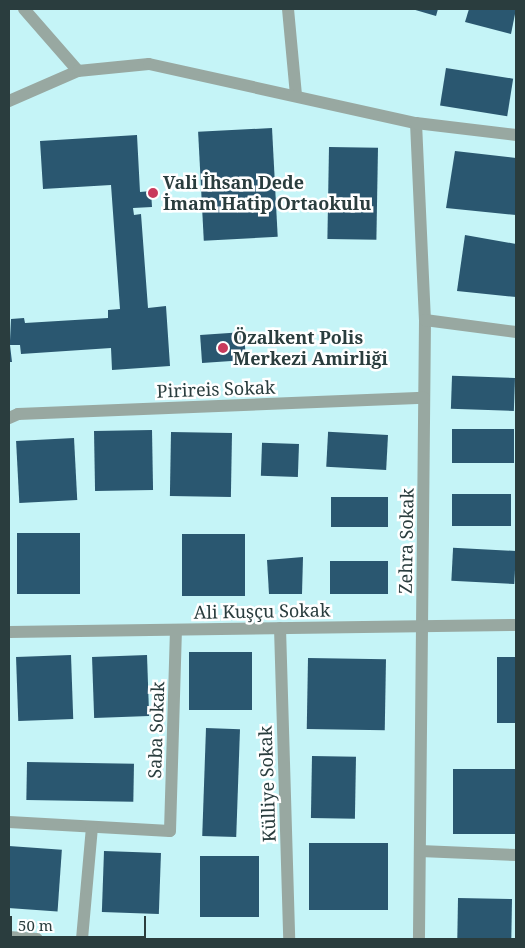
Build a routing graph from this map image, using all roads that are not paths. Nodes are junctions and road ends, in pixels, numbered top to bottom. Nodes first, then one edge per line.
1 (24, 9) edge
2 (288, 9) edge
3 (78, 70) junction
4 (296, 96) junction
5 (9, 101) edge
6 (416, 123) junction
7 (516, 135) edge
8 (425, 320) junction
9 (516, 332) edge
10 (424, 398) junction
11 (9, 418) edge
12 (516, 625) edge
13 (422, 626) junction
14 (280, 628) junction
15 (176, 630) junction
16 (9, 632) edge
17 (9, 822) edge
18 (92, 827) junction
19 (420, 851) junction
20 (516, 855) edge
21 (9, 938) edge
22 (37, 939) edge
23 (82, 939) edge
24 (289, 939) edge
25 (419, 939) edge

1 - 3 street
2 - 4 street
3 - 4 street
3 - 5 street
4 - 6 street
6 - 7 street
6 - 8 street, Zehra Sokak
8 - 9 street
8 - 10 street, Zehra Sokak
10 - 11 street, Pirireis Sokak
10 - 13 street, Zehra Sokak
12 - 13 street, Ali Kuşçu Sokak
13 - 14 street, Ali Kuşçu Sokak
13 - 19 street, Zehra Sokak
14 - 15 street, Ali Kuşçu Sokak
14 - 24 street, Külliye Sokak
15 - 16 street, Ali Kuşçu Sokak
15 - 18 street, Saba Sokak
17 - 18 street
18 - 23 street
19 - 20 street
19 - 25 street, Zehra Sokak
21 - 22 street

